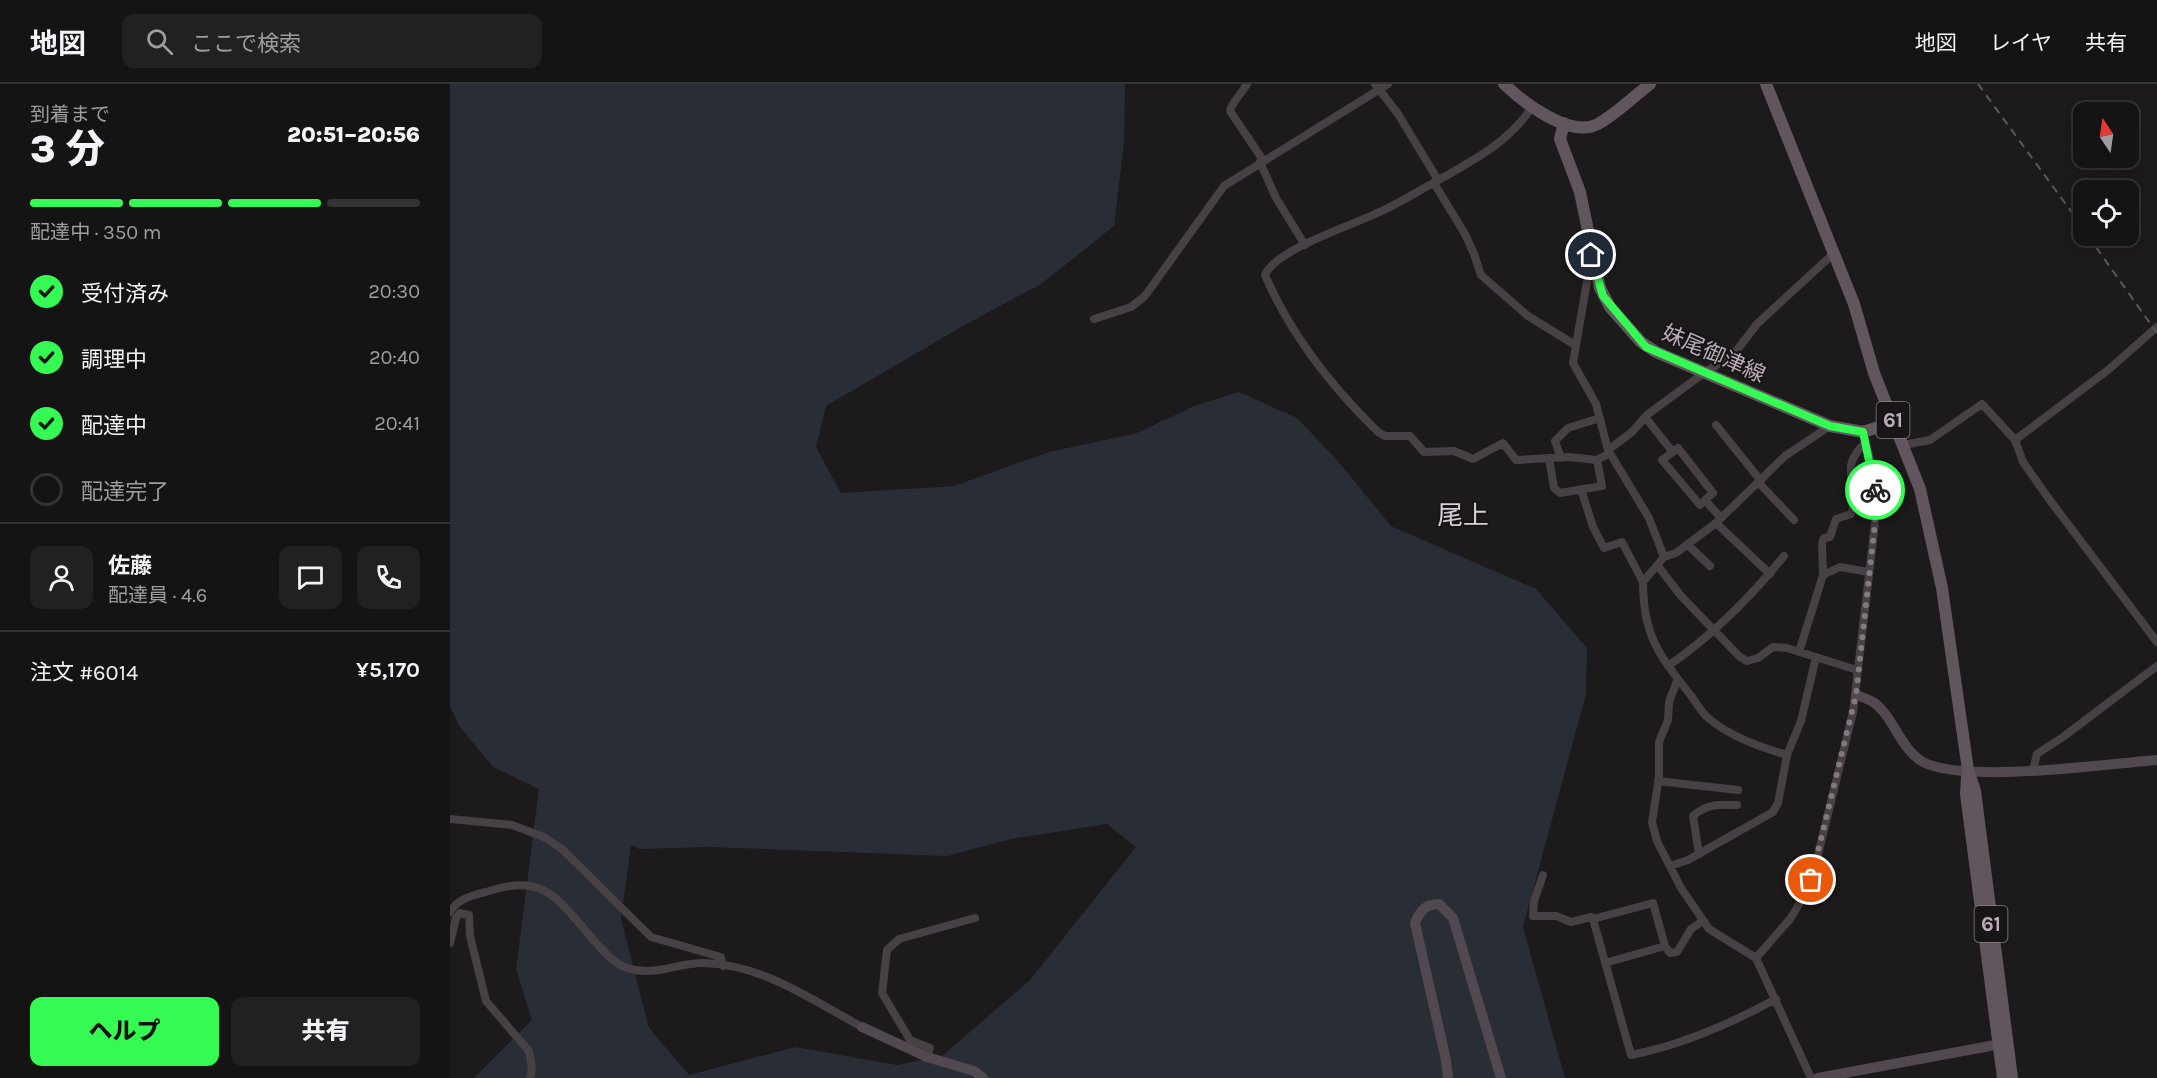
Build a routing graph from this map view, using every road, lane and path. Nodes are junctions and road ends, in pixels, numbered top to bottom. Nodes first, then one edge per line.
1 (1247, 84) edge
2 (1388, 84) edge
3 (1504, 84) edge
4 (1650, 84) edge
5 (1766, 84) edge
6 (1377, 88) edge
7 (1532, 107) junction
8 (1564, 123) junction
9 (1262, 161) junction
10 (1436, 181) junction
11 (1305, 245) junction
12 (1834, 253) junction
13 (1591, 255) junction
14 (1094, 319) dead end
15 (2157, 327) edge
16 (1575, 345) junction
17 (1704, 373) junction
18 (1645, 417) junction
19 (1600, 418) junction
20 (1894, 422) junction
21 (1716, 425) dead end
22 (1830, 426) junction
23 (1864, 437) junction
24 (2015, 440) junction
25 (1903, 445) junction
26 (1609, 451) junction
27 (1672, 452) junction
28 (1549, 458) junction
29 (1561, 458) junction
30 (1597, 460) junction
31 (1760, 482) junction
32 (1581, 489) junction
33 (1706, 500) junction
34 (1794, 520) dead end
35 (1719, 521) junction
36 (1688, 544) junction
37 (1784, 556) dead end
38 (1664, 557) junction
39 (1658, 566) junction
40 (1710, 566) dead end
41 (1869, 572) junction
42 (1770, 574) junction
43 (1823, 575) junction
44 (1643, 582) junction
45 (1715, 630) junction
46 (2157, 642) edge
47 (1799, 652) junction
48 (1816, 657) junction
49 (1668, 666) junction
50 (2157, 666) edge
51 (1857, 670) junction
52 (1677, 681) junction
53 (1856, 695) junction
54 (1787, 755) junction
55 (2157, 760) edge
56 (1968, 770) junction
57 (2033, 770) junction
58 (1658, 782) junction
59 (1738, 790) dead end
60 (1737, 805) dead end
61 (450, 819) edge
62 (1699, 854) junction
63 (1670, 866) junction
64 (1543, 875) dead end
65 (450, 912) edge
66 (975, 918) dead end
67 (1593, 919) junction
68 (1703, 921) junction
69 (450, 943) edge
70 (1665, 946) junction
71 (1756, 958) junction
72 (1605, 963) junction
73 (723, 966) junction
74 (1776, 999) junction
75 (862, 1027) joint
76 (2002, 1044) junction
77 (927, 1057) junction
78 (530, 1078) edge
79 (983, 1078) edge
80 (1448, 1078) edge
81 (1502, 1078) edge
82 (1811, 1078) edge
83 (1818, 1078) edge
84 (2003, 1078) edge
85 (2012, 1078) edge

1 - 9 street
2 - 6 street
3 - 7 main road
4 - 8 main road
5 - 12 main road, 61
6 - 9 street
6 - 10 street
7 - 8 main road
7 - 10 street
8 - 13 main road, 妹尾御津線 / 61
9 - 11 street
9 - 14 street
10 - 11 street
10 - 16 street
11 - 28 street
12 - 17 street
12 - 20 main road, 61
13 - 16 street
13 - 17 main road, 妹尾御津線 / 61
15 - 24 street
16 - 19 street
17 - 18 street
17 - 22 main road, 妹尾御津線 / 61
18 - 26 street
18 - 27 street
19 - 26 street
19 - 29 street
20 - 23 main road, 妹尾御津線 / 61
20 - 25 main road, 61
21 - 31 street
22 - 23 main road, 妹尾御津線 / 61
22 - 31 street
23 - 41 street
23 - 43 street
24 - 25 street
24 - 46 street
25 - 56 main road, 61
26 - 30 street
26 - 38 street
27 - 33 street
27 - 33 street
28 - 29 street
28 - 32 street
29 - 30 street
30 - 32 street
31 - 34 street
31 - 35 street
32 - 44 street
33 - 35 street
35 - 36 street
35 - 42 street
36 - 38 street
36 - 40 street
37 - 42 street
38 - 39 street
39 - 44 street
39 - 45 street
41 - 43 street
41 - 51 street
42 - 45 street
43 - 47 street
44 - 49 street
45 - 47 street
45 - 49 street
47 - 48 street
48 - 51 street
48 - 54 street
49 - 52 street
50 - 57 street
51 - 53 street
52 - 54 street
52 - 58 street
53 - 56 street
53 - 71 street
54 - 62 street
55 - 57 street
56 - 57 street
56 - 76 main road, 61
58 - 59 street
58 - 63 street
60 - 62 street
61 - 73 street
62 - 63 street
63 - 68 street
64 - 67 street
65 - 73 street
66 - 77 street
67 - 70 street
67 - 72 street
68 - 70 street
68 - 71 street
69 - 78 street
70 - 72 street
71 - 74 street
72 - 74 street
73 - 75 street
74 - 82 street
75 - 77 street
76 - 83 street
76 - 84 main road, 61
76 - 85 main road, 61
77 - 79 street
80 - 81 street

